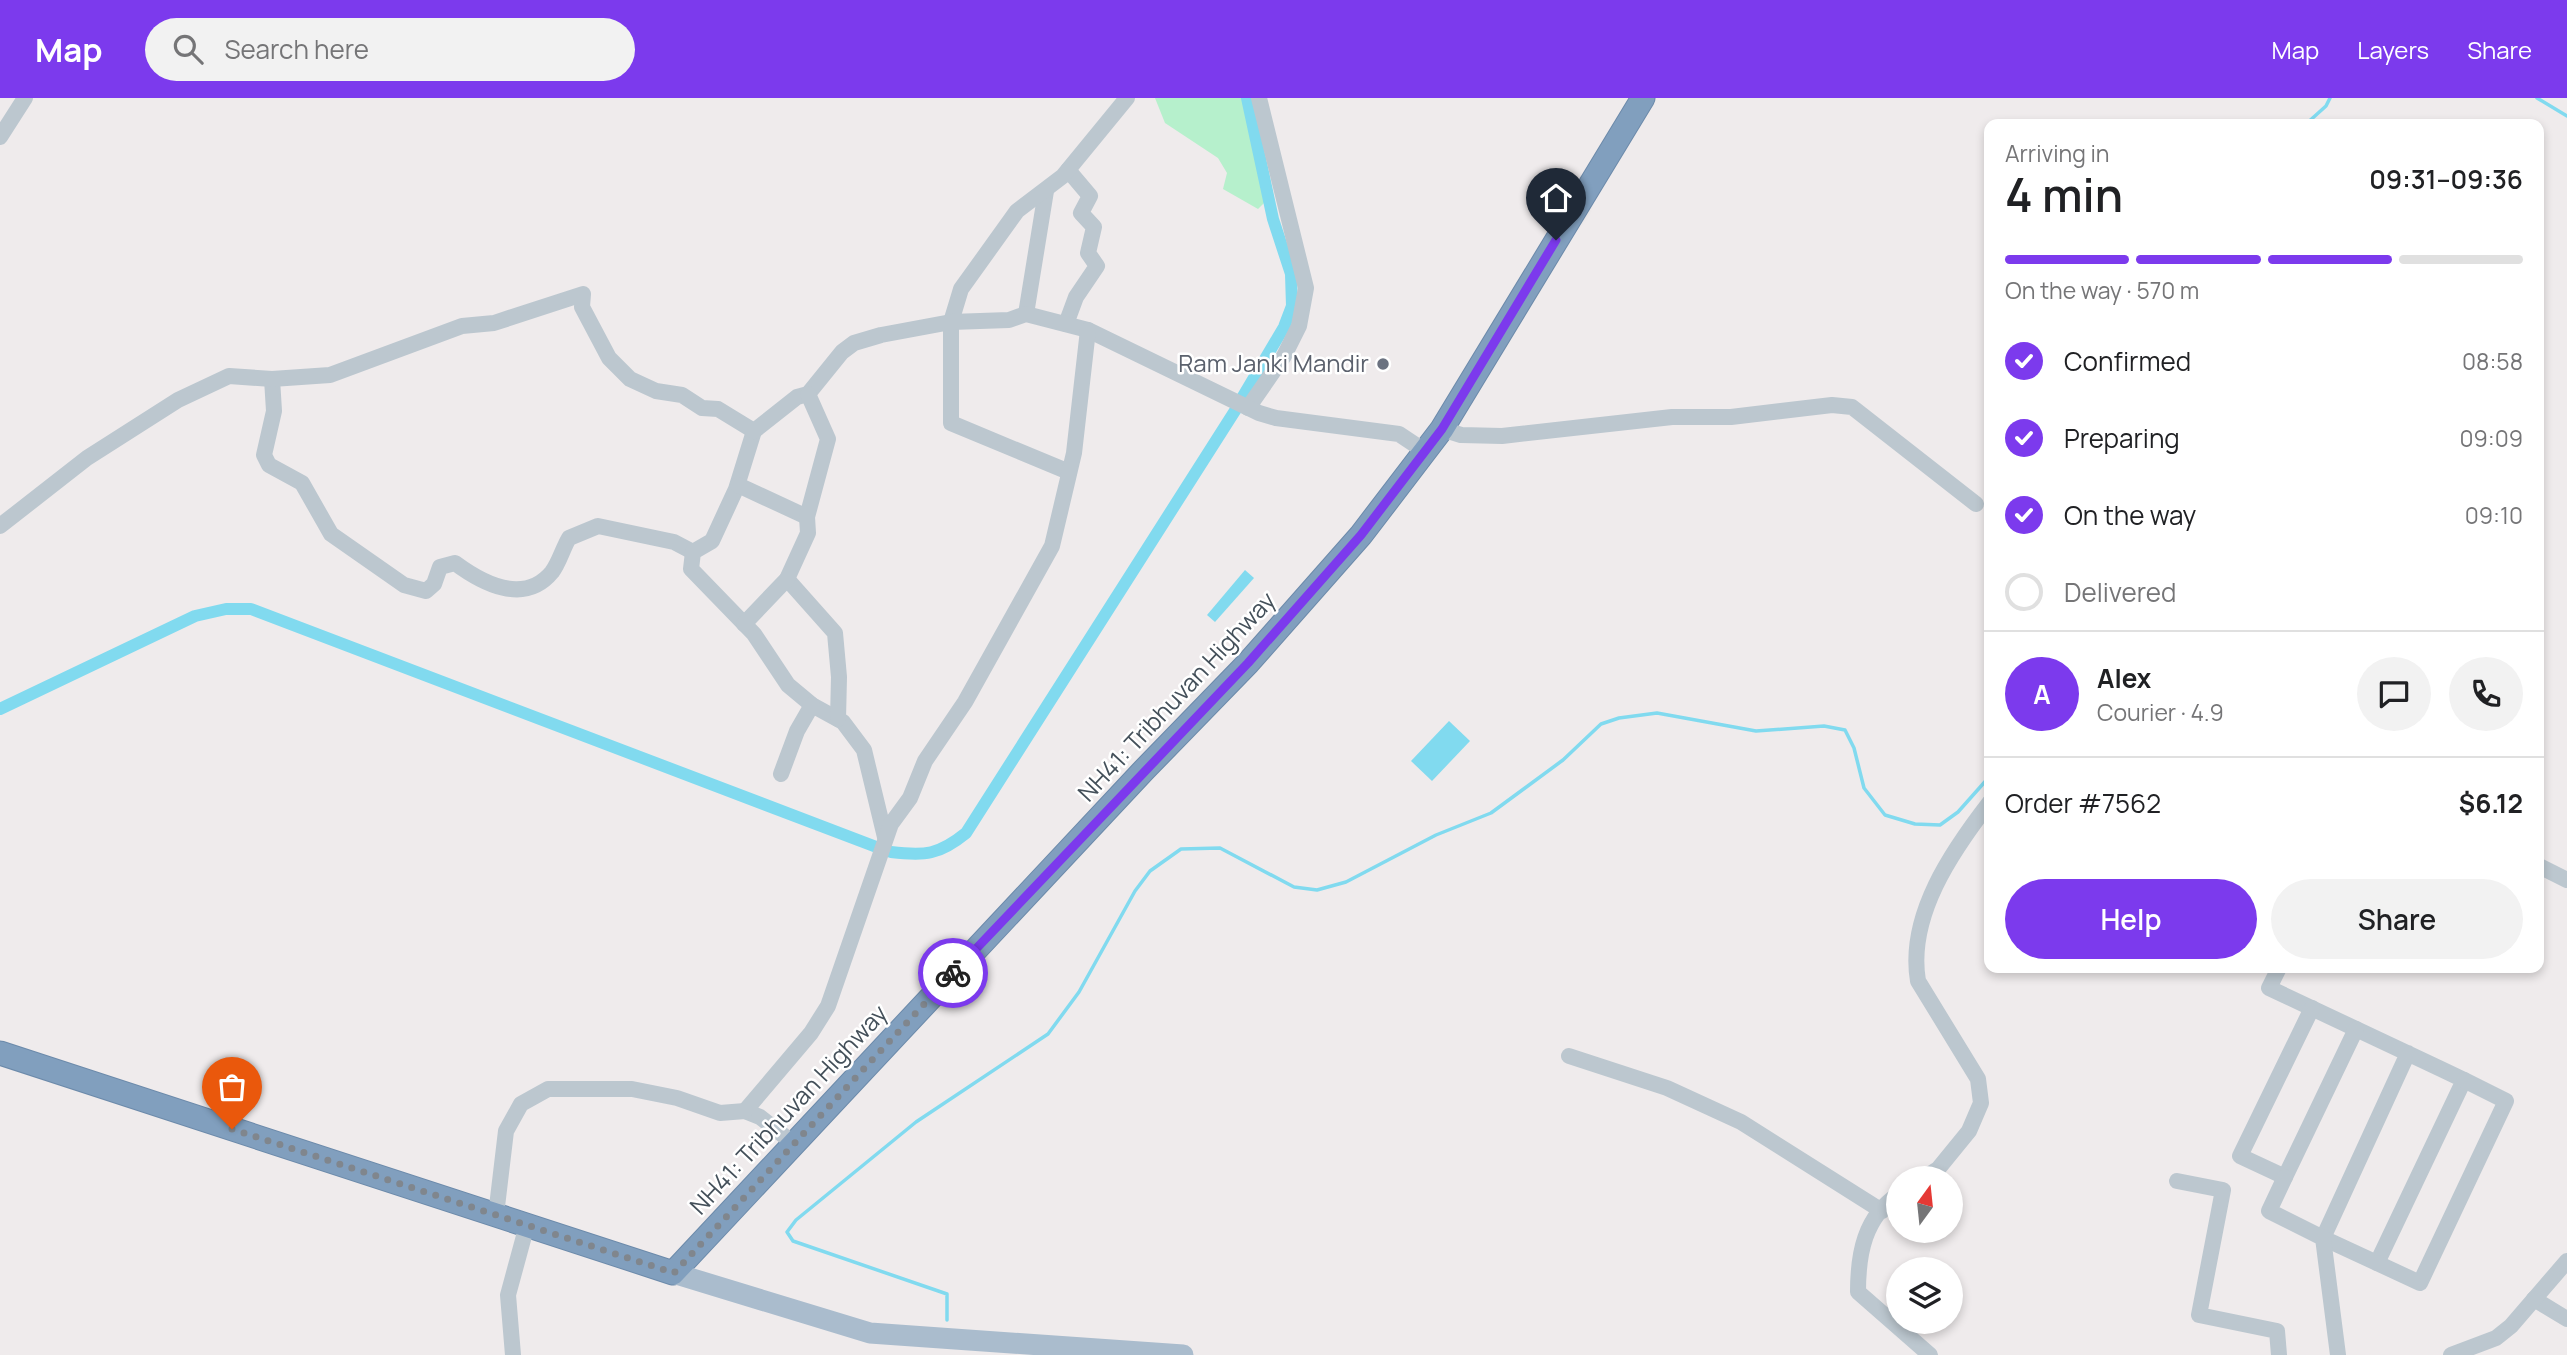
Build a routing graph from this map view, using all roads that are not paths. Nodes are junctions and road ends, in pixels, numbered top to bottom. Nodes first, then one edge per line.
1 (25, 98) edge
2 (1127, 98) edge
3 (1259, 98) edge
4 (1643, 98) edge
5 (0, 137) edge
6 (1068, 170) junction
7 (1046, 191) junction
8 (1026, 314) junction
9 (951, 323) junction
10 (1066, 324) junction
11 (1088, 330) junction
12 (272, 379) junction
13 (808, 394) junction
14 (1248, 408) junction
15 (1442, 429) junction
16 (754, 431) junction
17 (1426, 452) junction
18 (1069, 472) junction
19 (738, 485) junction
20 (1976, 504) dead end
21 (807, 517) junction
22 (0, 526) edge
23 (693, 552) junction
24 (787, 579) junction
25 (744, 624) junction
26 (812, 705) junction
27 (838, 719) junction
28 (781, 774) dead end
29 (1984, 810) edge
30 (885, 837) junction
31 (2544, 868) edge
32 (2567, 880) edge
33 (2276, 973) edge
34 (2312, 1008) junction
35 (2356, 1029) junction
36 (0, 1053) edge
37 (2408, 1053) junction
38 (1569, 1056) dead end
39 (2464, 1080) junction
40 (745, 1111) junction
41 (793, 1143) junction
42 (1940, 1166) edge
43 (2285, 1177) junction
44 (2177, 1181) dead end
45 (1886, 1207) edge
46 (1882, 1211) junction
47 (496, 1215) junction
48 (527, 1225) junction
49 (2323, 1238) junction
50 (2567, 1261) edge
51 (2377, 1263) junction
52 (674, 1273) junction
53 (2533, 1299) junction
54 (2567, 1319) edge
55 (513, 1355) edge
56 (1183, 1355) edge
57 (1930, 1355) edge
58 (2279, 1355) edge
59 (2338, 1355) edge
60 (2451, 1355) edge

1 - 5 street
2 - 6 street
3 - 14 street
4 - 15 highway, NH41: Tribhuvan Highway
6 - 7 street
6 - 10 street
7 - 8 street
7 - 9 street
8 - 9 street
8 - 10 street
9 - 13 street
9 - 18 street
10 - 11 street
11 - 14 street
11 - 18 street
12 - 16 street
12 - 22 street
12 - 23 street
13 - 16 street
13 - 21 street
14 - 17 street
15 - 17 highway, NH41: Tribhuvan Highway
15 - 20 street
16 - 19 street
17 - 41 highway, NH41: Tribhuvan Highway
18 - 30 street
19 - 21 street
19 - 23 street
21 - 24 street
23 - 25 street
24 - 25 street
24 - 27 street
25 - 26 street
26 - 27 street
26 - 28 street
27 - 30 street
29 - 42 street
30 - 40 street
31 - 32 street
33 - 34 street
34 - 35 street
34 - 43 street
35 - 37 street
35 - 43 street
36 - 47 highway
37 - 39 street
37 - 49 street
38 - 46 street
39 - 51 street
39 - 51 street
40 - 41 street
40 - 47 street
41 - 52 highway, NH41: Tribhuvan Highway
43 - 49 street
44 - 58 street
45 - 46 street
46 - 57 street
47 - 48 highway
48 - 52 highway
48 - 55 street
49 - 51 street
49 - 59 street
50 - 53 street
52 - 56 main road
53 - 54 street
53 - 60 street

